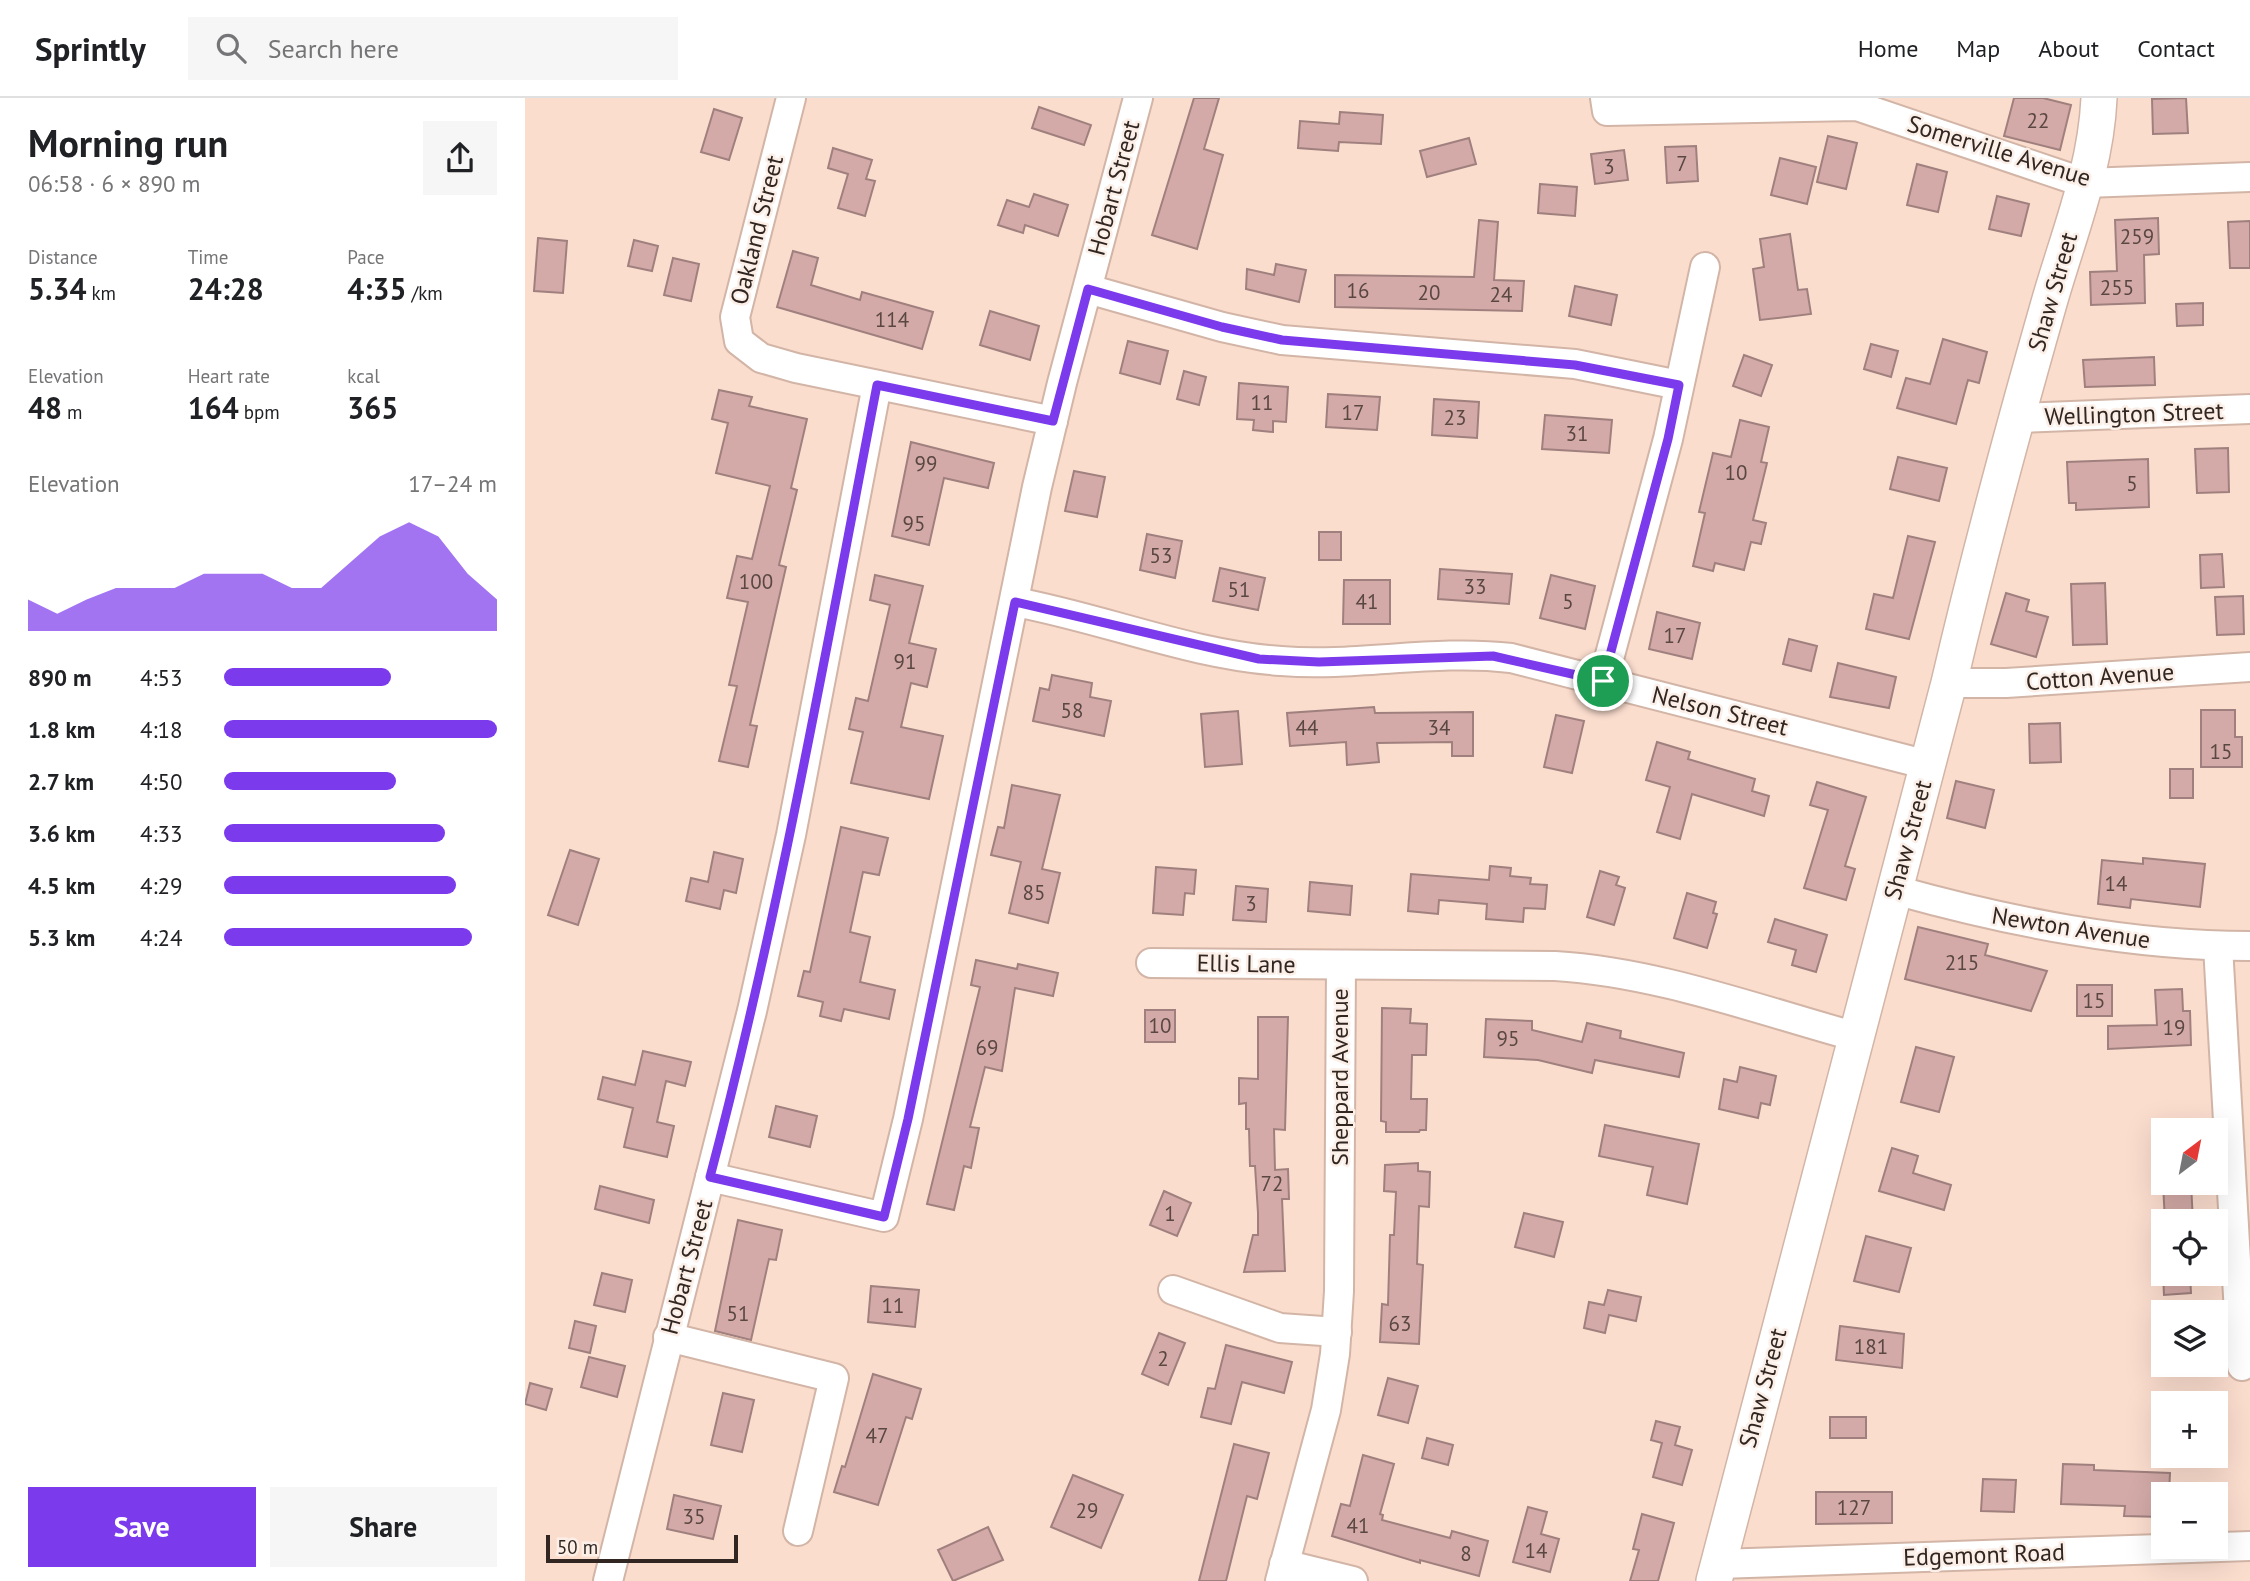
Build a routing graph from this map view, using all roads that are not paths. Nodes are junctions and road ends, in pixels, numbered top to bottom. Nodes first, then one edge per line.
1 (791, 98) edge
2 (1138, 98) edge
3 (1605, 98) edge
4 (2099, 98) edge
5 (1857, 102) edge
6 (2250, 177) edge
7 (2085, 183) junction
8 (1705, 267) dead end
9 (1088, 289) junction
10 (877, 385) junction
11 (1679, 385) junction
12 (2250, 409) edge
13 (2018, 418) junction
14 (1053, 421) junction
15 (1015, 602) junction
16 (2250, 667) edge
17 (1603, 681) junction
18 (1949, 682) junction
19 (1928, 765) junction
20 (1895, 890) junction
21 (2218, 946) junction
22 (2250, 946) edge
23 (1151, 963) dead end
24 (1341, 965) junction
25 (1857, 1037) junction
26 (710, 1177) junction
27 (2242, 1229) edge
28 (1173, 1290) dead end
29 (1337, 1332) junction
30 (669, 1337) junction
31 (2242, 1366) dead end
32 (798, 1531) dead end
33 (2250, 1546) edge
34 (1716, 1572) edge
35 (1282, 1573) edge
36 (608, 1581) edge
37 (1353, 1581) edge

1 - 10 street, Oakland Street
2 - 9 street, Hobart Street
3 - 5 street, Somerville Avenue
4 - 7 street, Shaw Street
5 - 7 street, Somerville Avenue
6 - 7 street, Somerville Avenue
7 - 13 street, Shaw Street
8 - 11 street
9 - 11 street
9 - 14 street, Hobart Street
10 - 14 street
10 - 26 street, Hobart Street
11 - 17 street
12 - 13 street, Wellington Street
13 - 18 street, Shaw Street
14 - 15 street, Hobart Street
15 - 17 street, Nelson Street
15 - 26 street, Hobart Street
16 - 18 street, Cotton Avenue
17 - 19 street, Nelson Street
18 - 19 street, Shaw Street
19 - 20 street, Shaw Street
20 - 21 street, Newton Avenue
20 - 25 street, Shaw Street
21 - 22 street, Newton Avenue
21 - 27 street
23 - 24 street, Ellis Lane
24 - 25 street, Sheppard Avenue
24 - 29 street, Sheppard Avenue
25 - 34 street, Shaw Street
26 - 30 street, Hobart Street
27 - 31 street
28 - 29 street
29 - 35 street, Sheppard Avenue
30 - 32 street
30 - 36 street, Hobart Street
33 - 34 street, Edgemont Road
35 - 37 street

